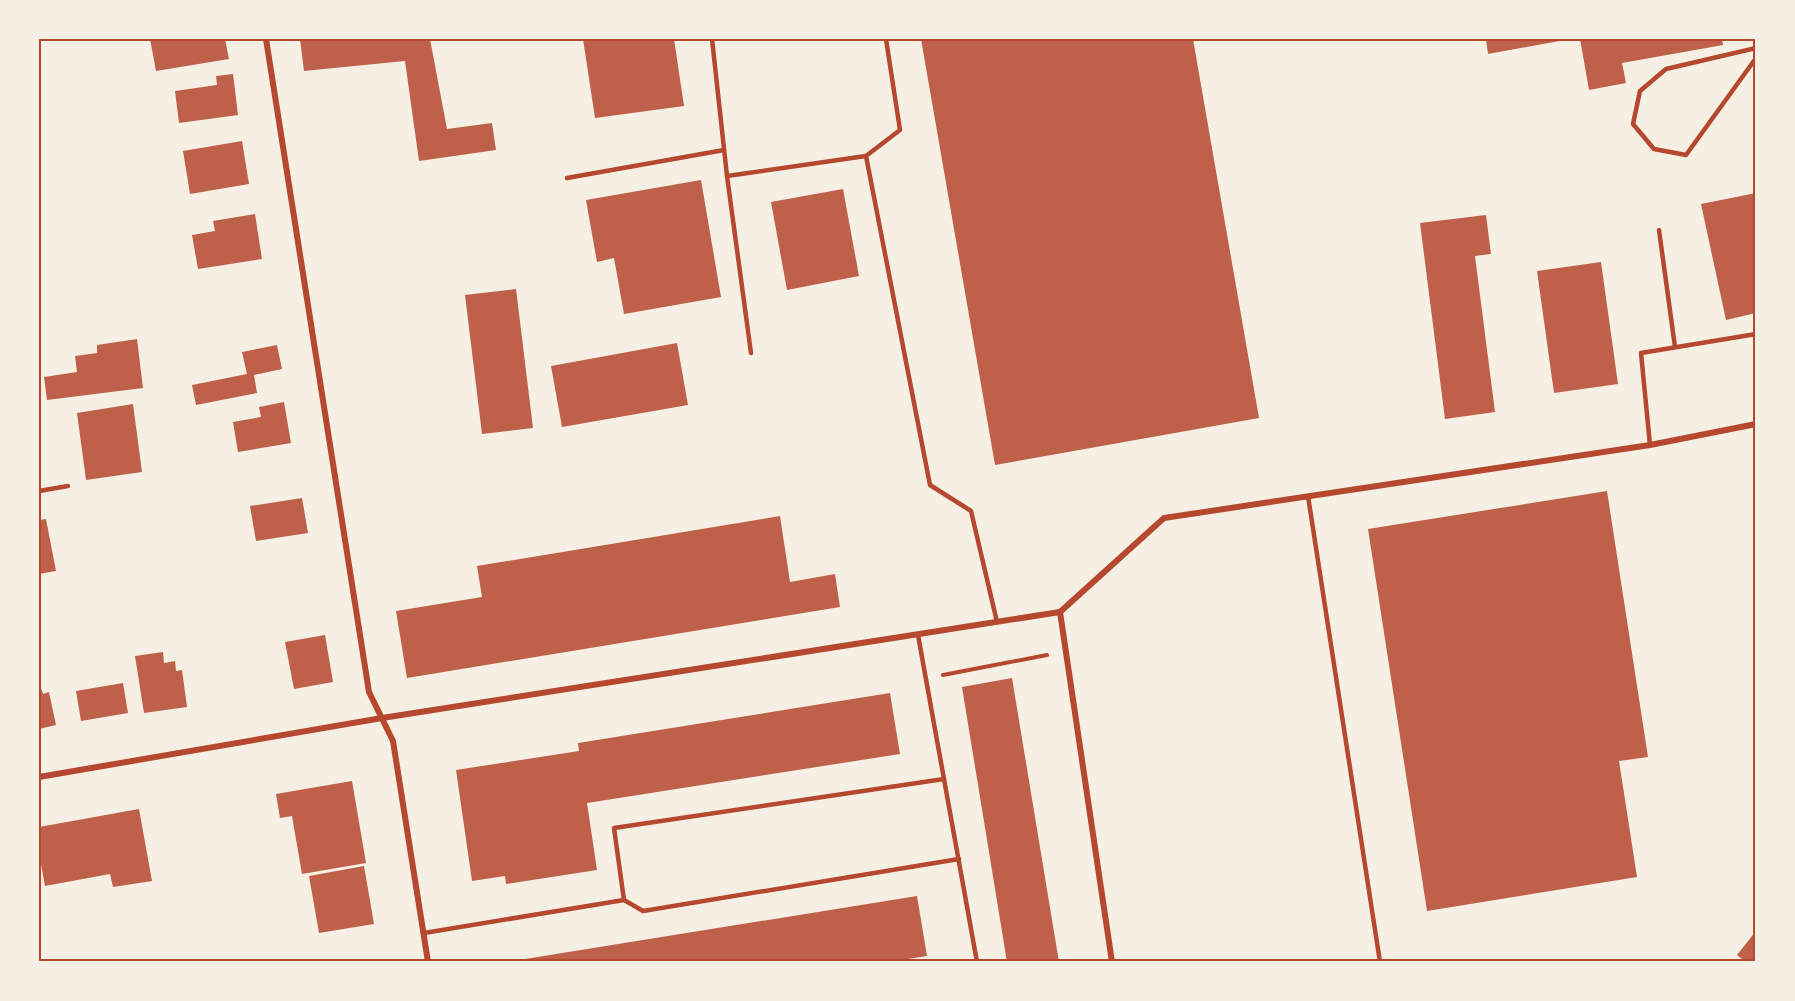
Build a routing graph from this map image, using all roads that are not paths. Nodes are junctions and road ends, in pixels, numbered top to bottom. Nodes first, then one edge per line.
1 (266, 39) edge
2 (712, 39) edge
3 (886, 39) edge
4 (1756, 48) edge
5 (1756, 58) edge
6 (724, 150) junction
7 (866, 156) junction
8 (727, 176) junction
9 (567, 178) dead end
10 (1659, 231) dead end
11 (1756, 334) edge
12 (1675, 347) junction
13 (751, 353) dead end
14 (1756, 424) edge
15 (1650, 445) junction
16 (68, 486) dead end
17 (39, 491) edge
18 (1308, 496) junction
19 (1060, 612) junction
20 (997, 622) junction
21 (918, 634) junction
22 (382, 718) junction
23 (39, 777) edge
24 (944, 779) junction
25 (959, 859) junction
26 (624, 900) junction
27 (424, 933) junction
28 (428, 962) edge
29 (977, 962) edge
30 (1112, 962) edge
31 (1380, 962) edge

1 - 22 street
2 - 6 lane
3 - 7 lane
4 - 5 lane
6 - 8 lane
6 - 9 lane
7 - 8 lane
7 - 20 lane
8 - 13 lane
10 - 12 lane
11 - 12 lane
12 - 15 lane
14 - 15 street
15 - 18 street
16 - 17 lane
18 - 19 street
18 - 31 lane
19 - 20 street
19 - 30 street
20 - 21 street
21 - 22 street
21 - 24 lane
22 - 23 street
22 - 27 street
24 - 25 lane
24 - 26 lane
25 - 26 lane
25 - 29 lane
26 - 27 lane
27 - 28 street

